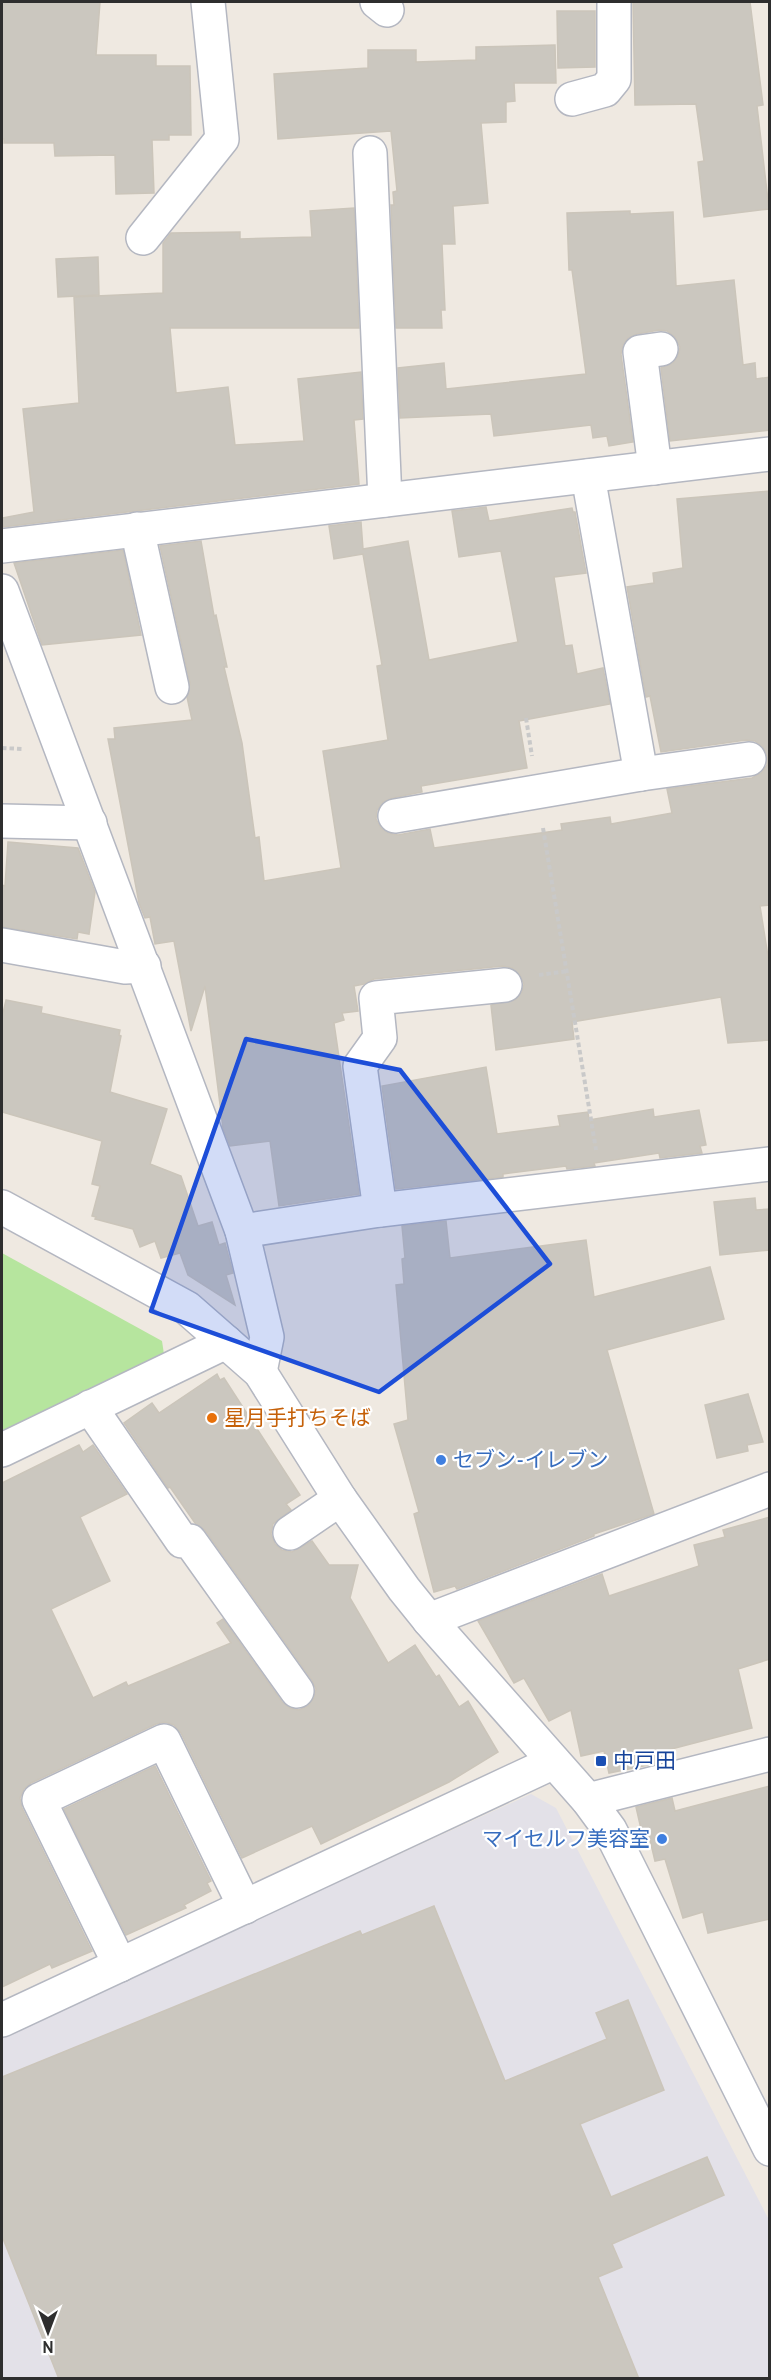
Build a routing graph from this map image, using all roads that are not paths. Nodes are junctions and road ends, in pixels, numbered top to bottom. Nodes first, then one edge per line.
1 (208, 2) edge
2 (614, 2) edge
3 (572, 99) dead end
4 (370, 153) dead end
5 (142, 238) dead end
6 (661, 349) dead end
7 (770, 454) edge
8 (656, 468) junction
9 (588, 476) junction
10 (385, 500) junction
11 (137, 529) junction
12 (2, 546) edge
13 (2, 591) edge
14 (172, 687) dead end
15 (749, 759) dead end
16 (639, 783) junction
17 (395, 816) dead end
18 (2, 822) edge
19 (90, 823) junction
20 (2, 945) edge
21 (144, 966) junction
22 (505, 985) dead end
23 (770, 1164) edge
24 (2, 1207) edge
25 (380, 1210) junction
26 (242, 1231) junction
27 (226, 1342) junction
28 (260, 1372) junction
29 (90, 1407) junction
30 (2, 1450) edge
31 (770, 1489) edge
32 (340, 1499) junction
33 (290, 1533) dead end
34 (429, 1620) junction
35 (297, 1691) dead end
36 (770, 1754) edge
37 (554, 1762) junction
38 (588, 1800) junction
39 (245, 1907) junction
40 (120, 1965) junction
41 (2, 2020) edge
42 (770, 2149) edge

1 - 5 street
2 - 3 street
4 - 10 street
6 - 8 street
7 - 8 street
8 - 9 street
9 - 10 street
9 - 16 street
10 - 11 street
11 - 12 street
11 - 14 street
13 - 19 street
15 - 16 street
16 - 17 street
18 - 19 street
19 - 21 street
20 - 21 street
21 - 26 street
22 - 25 street
23 - 25 street
24 - 27 street
25 - 26 street
26 - 28 street
27 - 28 street
27 - 29 street
28 - 32 street
29 - 30 street
29 - 35 street
31 - 34 street
32 - 33 street
32 - 34 street
34 - 37 street
36 - 38 street
37 - 38 street
37 - 39 street
38 - 42 street
39 - 40 street
39 - 40 street
40 - 41 street

